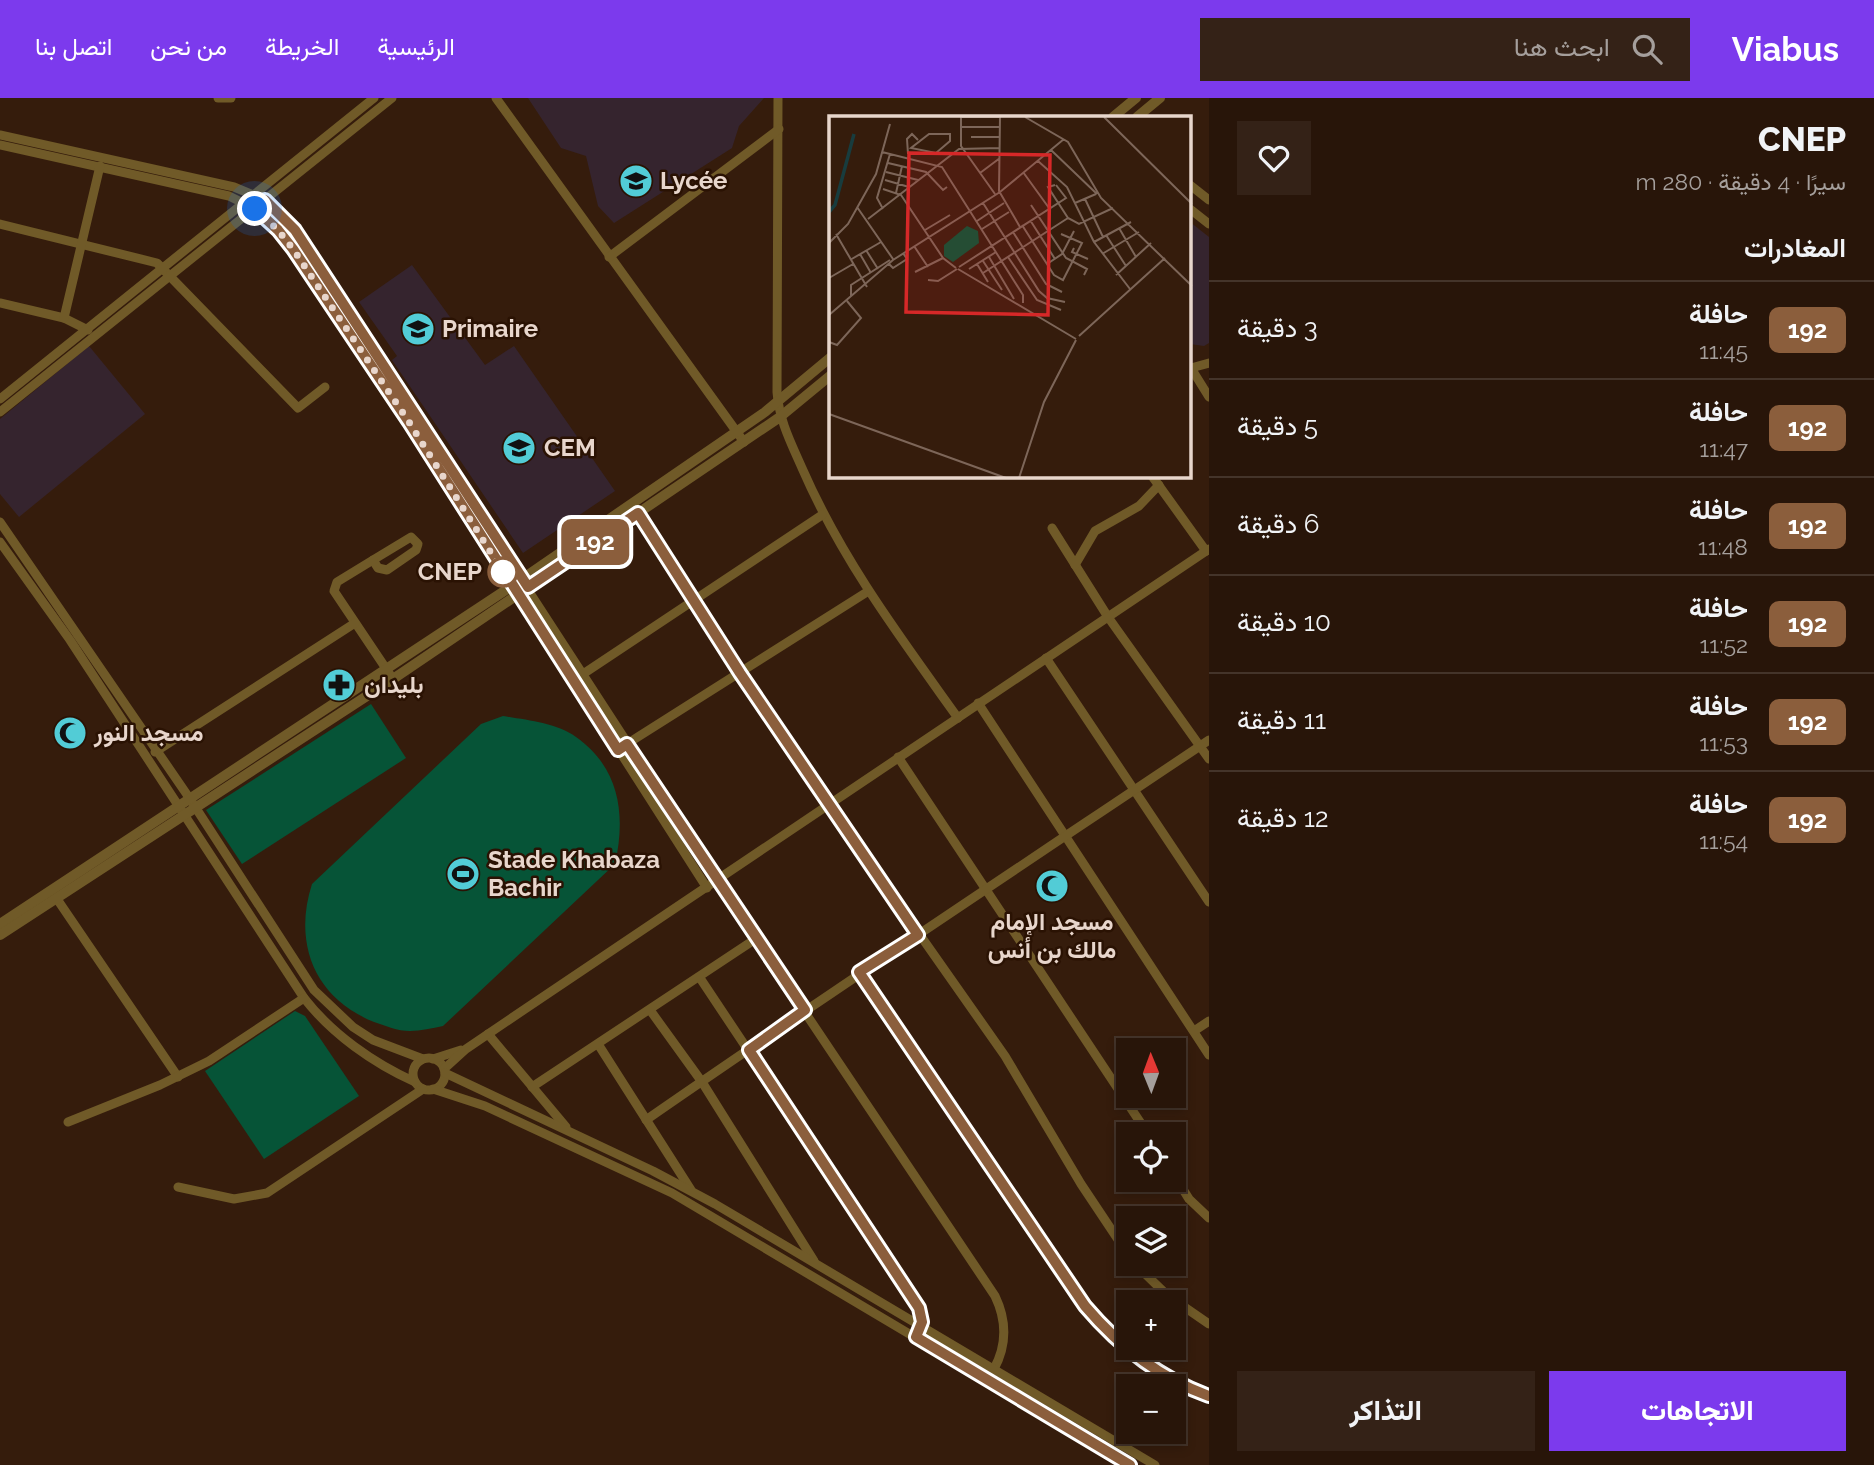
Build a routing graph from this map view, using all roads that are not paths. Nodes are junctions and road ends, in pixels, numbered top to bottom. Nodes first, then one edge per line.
1 (218, 98) edge
2 (231, 98) edge
3 (374, 98) edge
4 (392, 98) edge
5 (496, 98) edge
6 (778, 98) edge
7 (1136, 98) edge
8 (1160, 98) edge
9 (1114, 116) edge
10 (1138, 116) edge
11 (779, 129) junction
12 (0, 135) edge
13 (0, 145) edge
14 (100, 166) junction
15 (1192, 187) edge
16 (256, 195) junction
17 (265, 200) junction
18 (1209, 200) edge
19 (246, 203) junction
20 (255, 209) junction
21 (1192, 211) edge
22 (0, 224) edge
23 (1209, 224) edge
24 (83, 244) junction
25 (609, 257) junction
26 (168, 272) junction
27 (0, 303) edge
28 (64, 318) junction
29 (86, 328) junction
30 (94, 335) junction
31 (829, 359) edge
32 (1209, 363) edge
33 (1192, 368) edge
34 (1192, 370) edge
35 (829, 377) edge
36 (325, 387) dead end
37 (3, 394) edge
38 (1209, 397) edge
39 (17, 398) junction
40 (778, 403) junction
41 (0, 412) edge
42 (780, 417) junction
43 (736, 432) junction
44 (744, 442) junction
45 (1154, 478) edge
46 (1159, 485) junction
47 (635, 508) junction
48 (822, 515) junction
49 (0, 522) edge
50 (1052, 528) dead end
51 (14, 540) junction
52 (2, 545) edge
53 (1207, 550) edge
54 (373, 559) junction
55 (1075, 565) junction
56 (526, 582) junction
57 (515, 590) junction
58 (867, 592) junction
59 (694, 598) junction
60 (1108, 617) junction
61 (355, 623) junction
62 (79, 634) junction
63 (70, 640) junction
64 (1046, 658) junction
65 (740, 673) junction
66 (583, 674) junction
67 (390, 675) junction
68 (978, 703) junction
69 (958, 718) junction
70 (1205, 743) edge
71 (627, 744) junction
72 (618, 750) junction
73 (157, 751) junction
74 (147, 757) junction
75 (898, 757) junction
76 (1209, 759) edge
77 (1136, 789) junction
78 (828, 804) junction
79 (188, 807) junction
80 (1064, 836) junction
81 (717, 881) junction
82 (707, 888) junction
83 (986, 891) junction
84 (57, 899) junction
85 (1209, 902) edge
86 (0, 924) edge
87 (918, 935) junction
88 (0, 936) edge
89 (757, 938) junction
90 (859, 972) junction
91 (700, 978) junction
92 (304, 998) junction
93 (650, 1010) junction
94 (805, 1010) junction
95 (1209, 1021) edge
96 (1194, 1031) junction
97 (488, 1034) junction
98 (598, 1044) junction
99 (466, 1049) junction
100 (749, 1050) junction
101 (1209, 1055) edge
102 (428, 1059) junction
103 (444, 1071) junction
104 (178, 1077) junction
105 (702, 1082) junction
106 (424, 1087) junction
107 (532, 1087) junction
108 (646, 1120) junction
109 (68, 1122) dead end
110 (1140, 1122) edge
111 (570, 1132) junction
112 (178, 1187) dead end
113 (691, 1191) junction
114 (1185, 1192) edge
115 (1209, 1218) edge
116 (1116, 1236) edge
117 (815, 1263) junction
118 (1148, 1276) edge
119 (1164, 1290) edge
120 (1186, 1310) edge
121 (1209, 1324) edge
122 (922, 1326) junction
123 (916, 1337) junction
124 (1143, 1362) joint
125 (994, 1369) junction
126 (1209, 1396) edge
127 (1130, 1465) edge
128 (1155, 1465) edge

1 - 2 street
3 - 16 street
4 - 17 street
5 - 25 street
6 - 11 street
7 - 9 street
8 - 10 street
11 - 25 street
11 - 40 street
12 - 16 street
13 - 14 street
14 - 19 street
14 - 24 street
15 - 18 street
16 - 17 street
16 - 19 street
17 - 20 street
17 - 56 street
19 - 20 street
19 - 26 street
20 - 26 street
20 - 57 street
21 - 23 street
22 - 24 street
24 - 26 street
24 - 28 street
25 - 43 street
26 - 29 street
26 - 30 street
26 - 36 street
27 - 28 street
28 - 29 street
29 - 30 street
29 - 37 street
30 - 39 street
31 - 40 street
32 - 33 street
34 - 38 street
35 - 42 street
37 - 39 street
39 - 41 street
40 - 42 street
40 - 43 street
42 - 44 street
42 - 48 street
43 - 44 street
43 - 47 street
44 - 47 street
45 - 46 street
46 - 53 street
46 - 55 street
47 - 56 street
47 - 59 street
48 - 58 street
48 - 59 street
49 - 51 street
50 - 55 street
51 - 52 street
51 - 62 street
52 - 63 street
53 - 60 street
54 - 54 street
54 - 61 street
55 - 60 street
56 - 57 street
56 - 66 street
57 - 67 street
57 - 72 street
58 - 65 street
58 - 69 street
59 - 65 street
59 - 66 street
60 - 64 street
60 - 70 street
61 - 67 street
61 - 73 street
62 - 63 street
62 - 73 street
63 - 74 street
64 - 68 street
64 - 77 street
65 - 71 street
65 - 78 street
66 - 71 street
67 - 79 street
68 - 69 street
68 - 80 street
69 - 75 street
70 - 76 street
70 - 77 street
71 - 72 street
71 - 81 street
72 - 82 street
73 - 74 street
73 - 79 street
74 - 79 street
75 - 78 street
75 - 83 street
77 - 80 street
77 - 85 street
78 - 81 street
78 - 87 street
79 - 84 street
79 - 86 street
79 - 92 street
79 - 102 street
80 - 83 street
80 - 96 street
81 - 82 street
81 - 89 street
82 - 97 street
83 - 87 street
83 - 110 street
84 - 88 street
84 - 104 street
87 - 90 street
87 - 116 street
89 - 91 street
89 - 94 street
90 - 94 street
90 - 124 street
91 - 93 street
91 - 100 street
92 - 104 street
92 - 106 street
93 - 98 street
93 - 105 street
94 - 100 street
94 - 125 street
95 - 96 street
96 - 101 street
97 - 99 street
97 - 107 street
98 - 107 street
98 - 108 street
99 - 102 street
99 - 103 street
100 - 105 street
100 - 122 street
102 - 103 street
102 - 106 street
103 - 106 street
103 - 111 street
104 - 109 street
105 - 108 street
105 - 117 street
106 - 112 street
106 - 123 street
107 - 111 street
108 - 113 street
111 - 113 street
113 - 117 street
114 - 115 street
117 - 122 street
118 - 119 street
120 - 121 street
122 - 123 street
122 - 125 street
123 - 127 street
124 - 126 street
125 - 128 street

